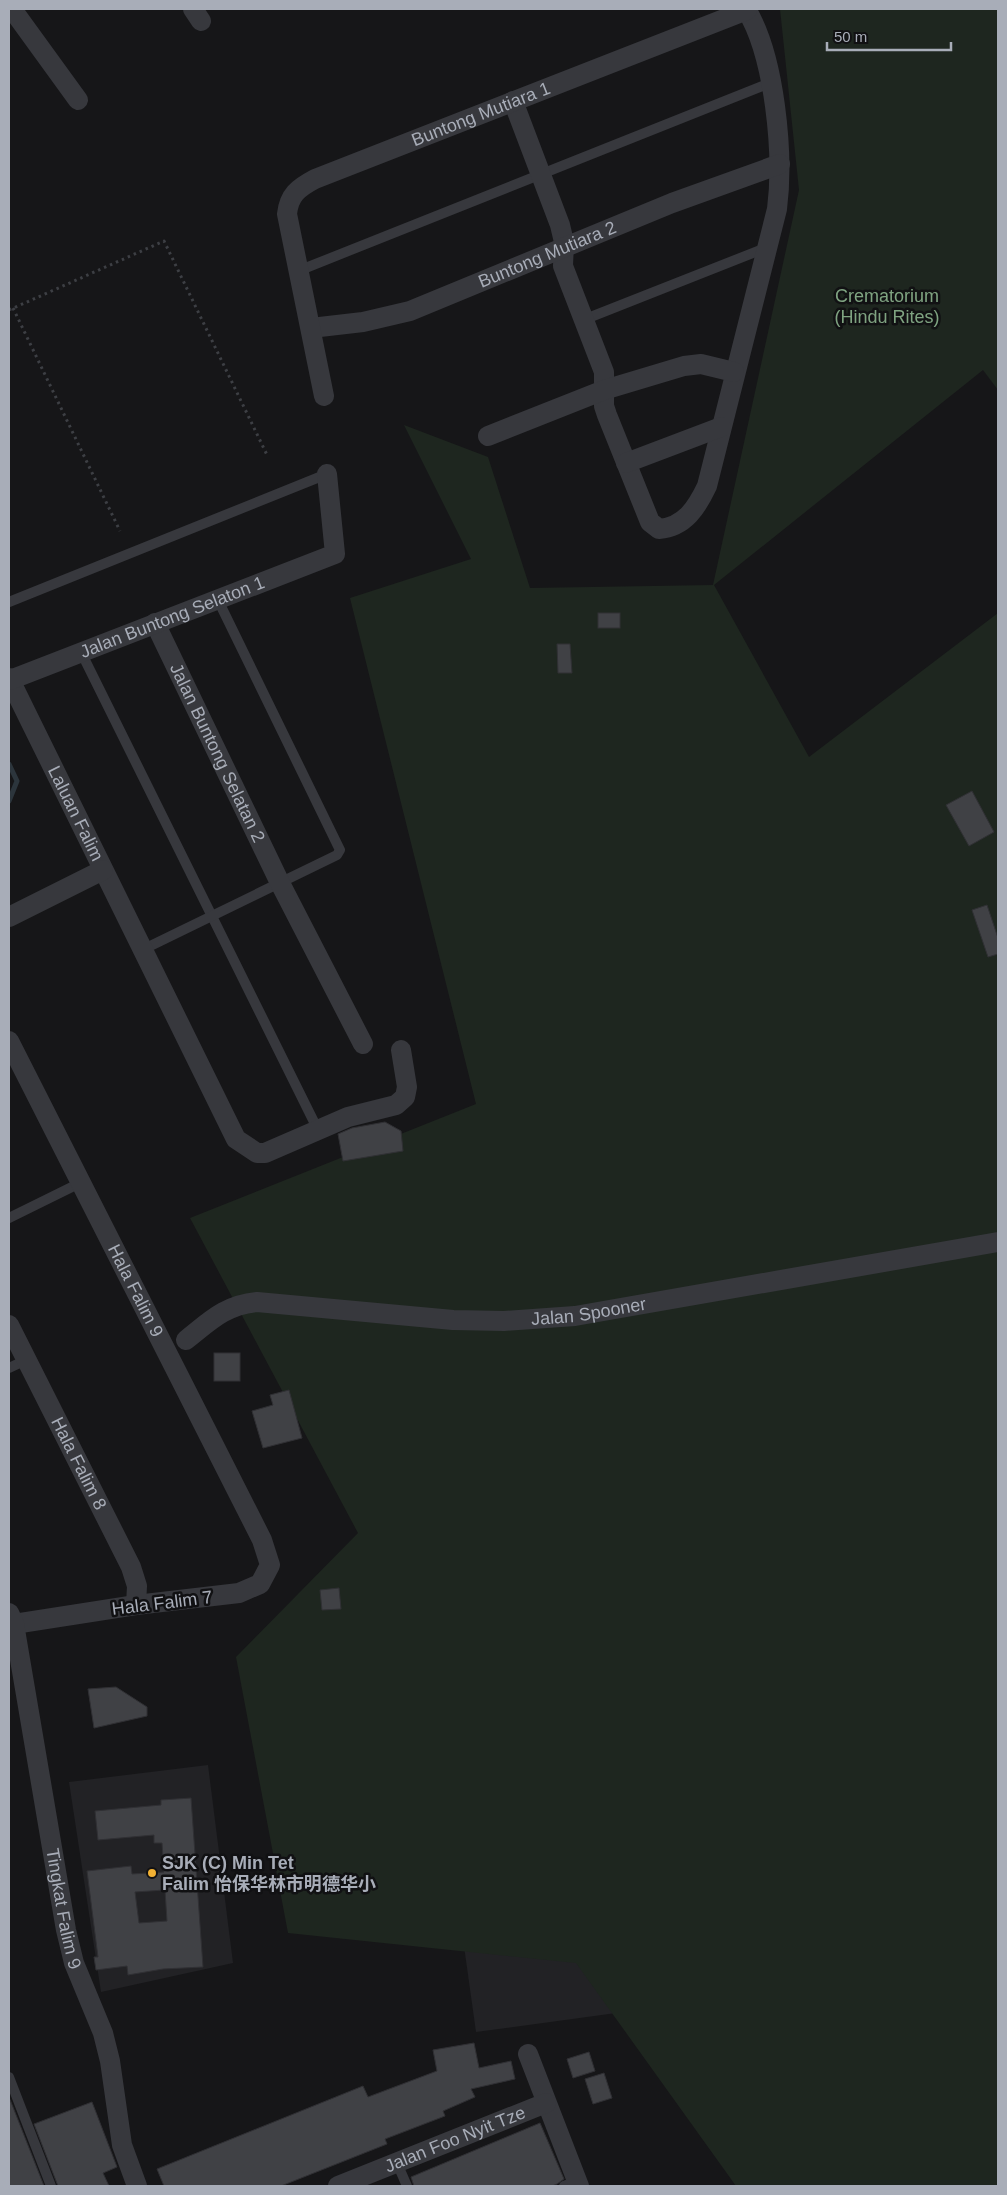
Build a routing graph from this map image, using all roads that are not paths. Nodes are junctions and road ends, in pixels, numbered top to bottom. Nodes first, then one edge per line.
1 (12, 9) edge
2 (746, 9) edge
3 (770, 83) junction
4 (78, 100) dead end
5 (513, 101) junction
6 (780, 164) junction
7 (541, 174) junction
8 (768, 247) junction
9 (564, 249) junction
10 (298, 271) junction
11 (583, 320) junction
12 (311, 328) junction
13 (734, 372) junction
14 (604, 390) junction
15 (324, 396) dead end
16 (721, 427) junction
17 (488, 436) dead end
18 (626, 463) junction
19 (327, 474) joint
20 (217, 598) junction
21 (9, 602) edge
22 (155, 622) junction
23 (81, 652) junction
24 (9, 679) edge
25 (103, 870) junction
26 (280, 883) junction
27 (212, 916) junction
28 (9, 917) edge
29 (142, 950) junction
30 (9, 1042) edge
31 (363, 1044) dead end
32 (401, 1050) dead end
33 (318, 1130) junction
34 (80, 1183) junction
35 (9, 1218) edge
36 (998, 1242) edge
37 (9, 1325) edge
38 (186, 1340) dead end
39 (18, 1364) edge
40 (262, 1540) joint
41 (136, 1605) junction
42 (11, 1618) edge
43 (528, 2054) dead end
44 (9, 2077) edge
45 (546, 2103) junction
46 (397, 2163) junction
47 (573, 2185) edge
48 (51, 2186) edge
49 (137, 2186) edge
50 (338, 2186) edge
51 (407, 2186) edge

1 - 4 street
2 - 3 street
2 - 5 street, Buntong Mutiara 1
3 - 6 street
3 - 7 lane
5 - 7 street
5 - 10 street, Buntong Mutiara 1
6 - 8 street
6 - 9 street, Buntong Mutiara 2
7 - 9 street
7 - 10 lane
8 - 11 lane
8 - 13 street
9 - 11 street
9 - 12 street, Buntong Mutiara 2
10 - 12 street, Buntong Mutiara 1
11 - 14 street
12 - 15 street, Buntong Mutiara 1
13 - 14 street
13 - 16 street
14 - 17 street
14 - 18 street
16 - 18 street
16 - 18 street
19 - 20 street, Jalan Buntong Selaton 1
19 - 21 lane
20 - 22 street, Jalan Buntong Selaton 1
20 - 26 lane
22 - 23 street, Jalan Buntong Selaton 1
22 - 26 street, Jalan Buntong Selatan 2
23 - 24 street, Jalan Buntong Selaton 1
23 - 27 lane
24 - 25 street, Laluan Falim
25 - 28 street
25 - 29 street, Laluan Falim
26 - 27 lane
26 - 31 street, Jalan Buntong Selatan 2
27 - 29 lane
27 - 33 lane
29 - 33 street, Laluan Falim
30 - 34 street, Hala Falim 9
32 - 33 street, Laluan Falim
34 - 35 lane
34 - 40 street, Hala Falim 9
36 - 38 street, Jalan Spooner
37 - 39 street, Hala Falim 8
39 - 41 street, Hala Falim 8
40 - 41 street, Hala Falim 7
41 - 42 street, Hala Falim 7
42 - 49 street, Tingkat Falim 9
43 - 45 street
44 - 48 lane
45 - 46 street, Jalan Foo Nyit Tze
45 - 47 street
46 - 50 street, Jalan Foo Nyit Tze
46 - 51 lane

